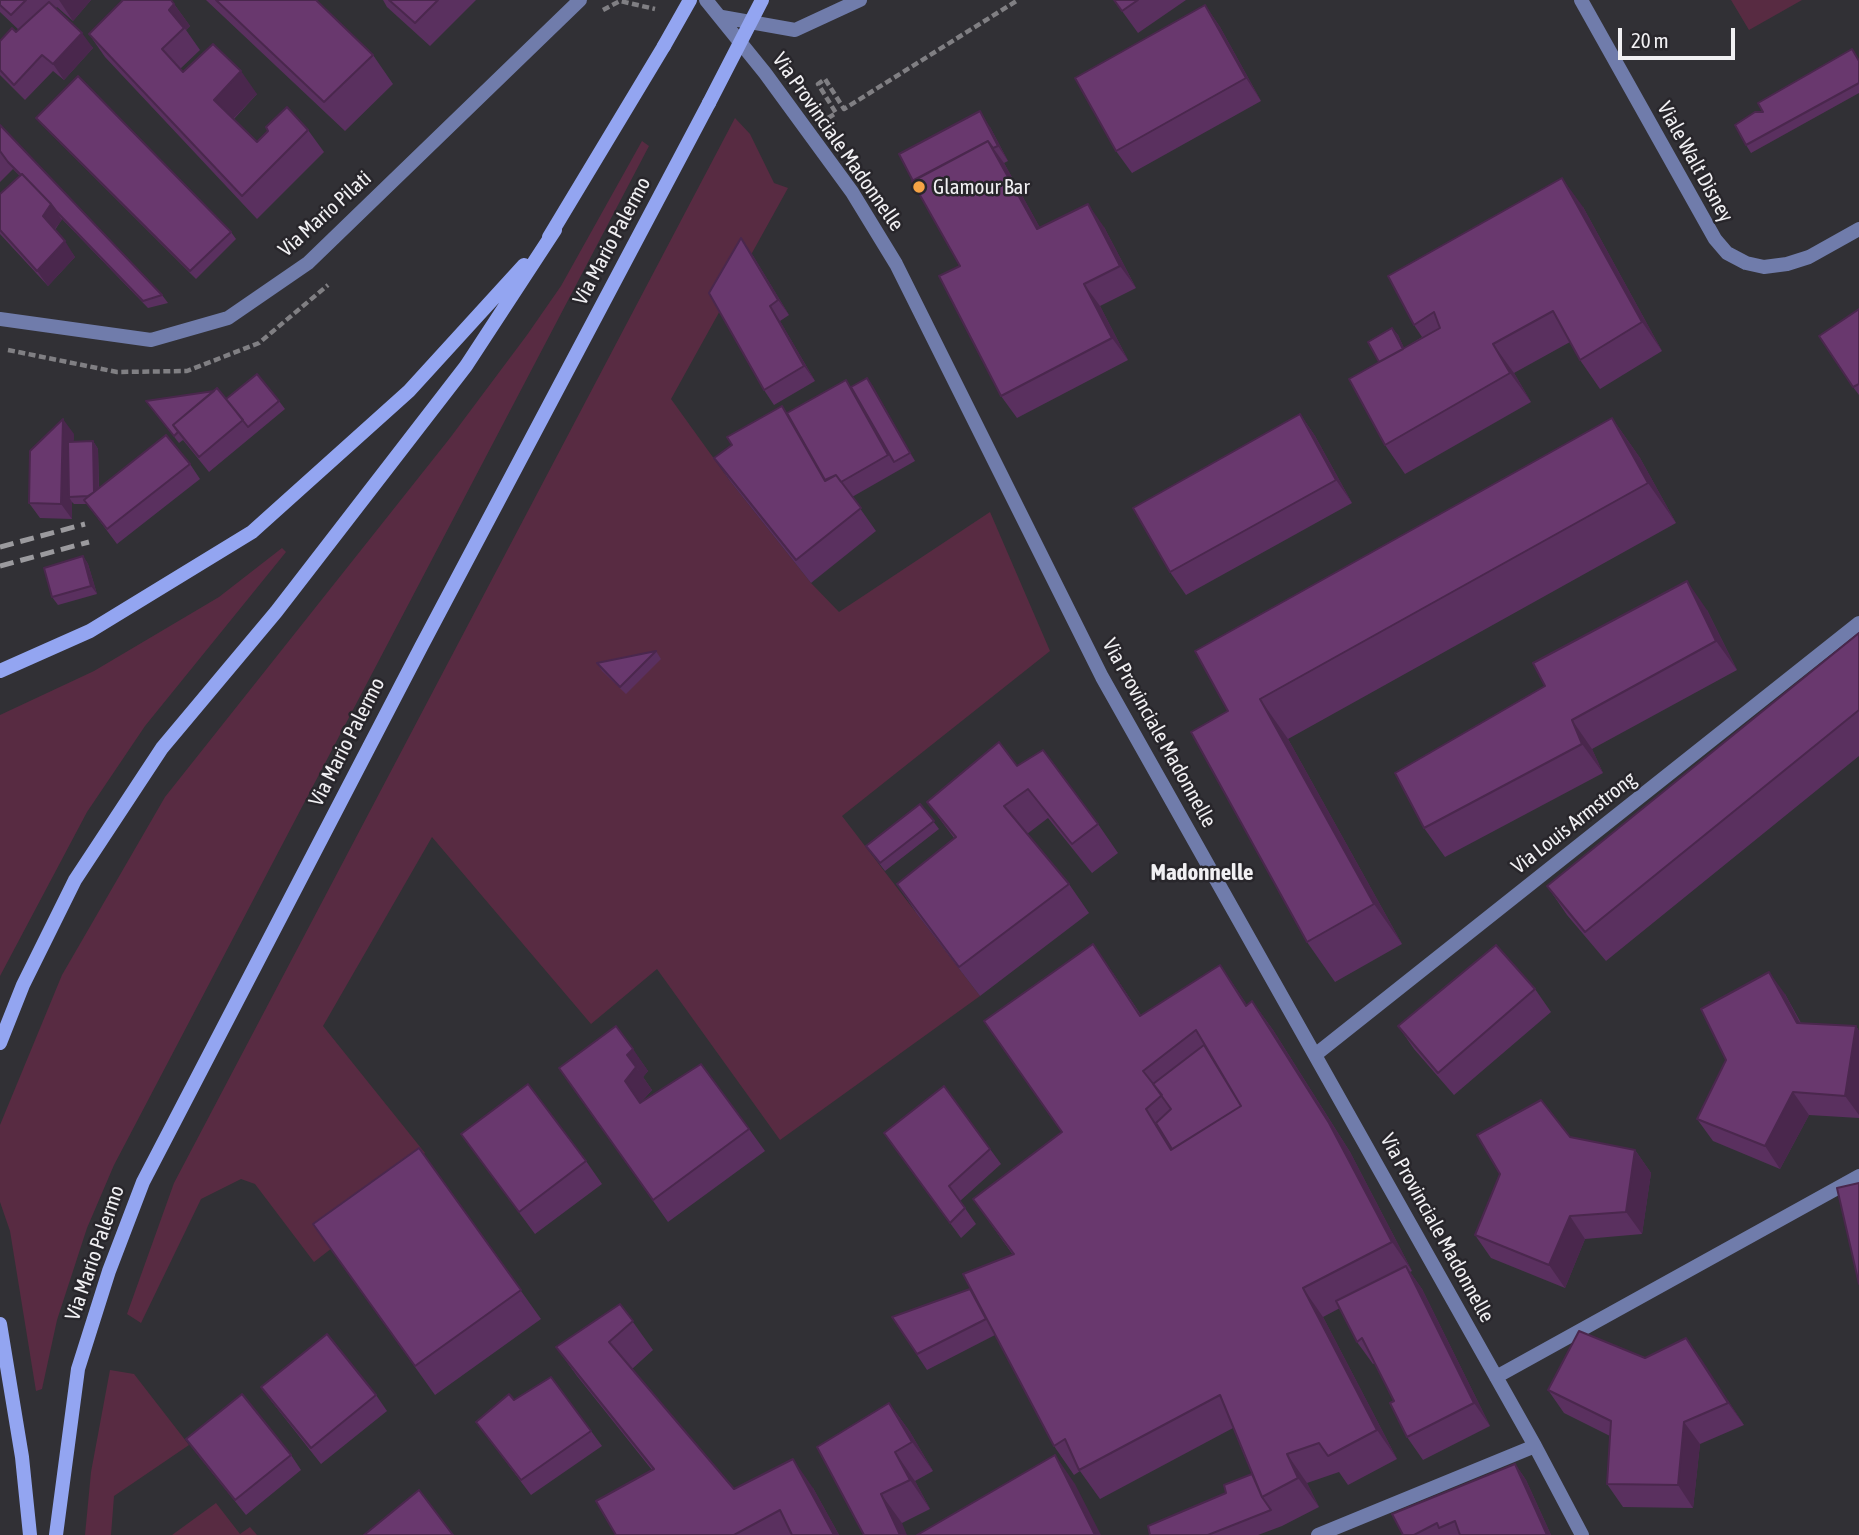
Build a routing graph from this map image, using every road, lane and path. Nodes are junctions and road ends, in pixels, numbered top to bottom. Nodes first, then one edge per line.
1 (580, 0) edge
2 (690, 0) edge
3 (706, 0) edge
4 (762, 0) edge
5 (860, 0) edge
6 (1018, 0) edge
7 (1581, 0) edge
8 (722, 17) junction
9 (825, 120) dead end
10 (1859, 229) edge
11 (555, 230) junction
12 (0, 319) edge
13 (1859, 623) edge
14 (0, 671) edge
15 (0, 1043) edge
16 (1315, 1055) junction
17 (1859, 1176) edge
18 (0, 1324) edge
19 (1496, 1377) junction
20 (1535, 1446) junction
21 (30, 1535) edge
22 (55, 1535) edge
23 (1318, 1535) edge
24 (1582, 1535) edge

1 - 12 street, Via Mario Pilati
2 - 11 street, bridge
3 - 8 street, Via Provinciale Madonnelle
4 - 22 street, Via Mario Palermo, bridge
5 - 8 street
6 - 9 path
7 - 10 street, Viale Walt Disney
8 - 16 street, Via Provinciale Madonnelle
11 - 14 street
11 - 15 street
13 - 16 street, Via Louis Armstrong
16 - 19 street, Via Provinciale Madonnelle
17 - 19 street
18 - 21 street
19 - 20 street, Via Provinciale Madonnelle
20 - 23 street
20 - 24 street, Via Provinciale Madonnelle

